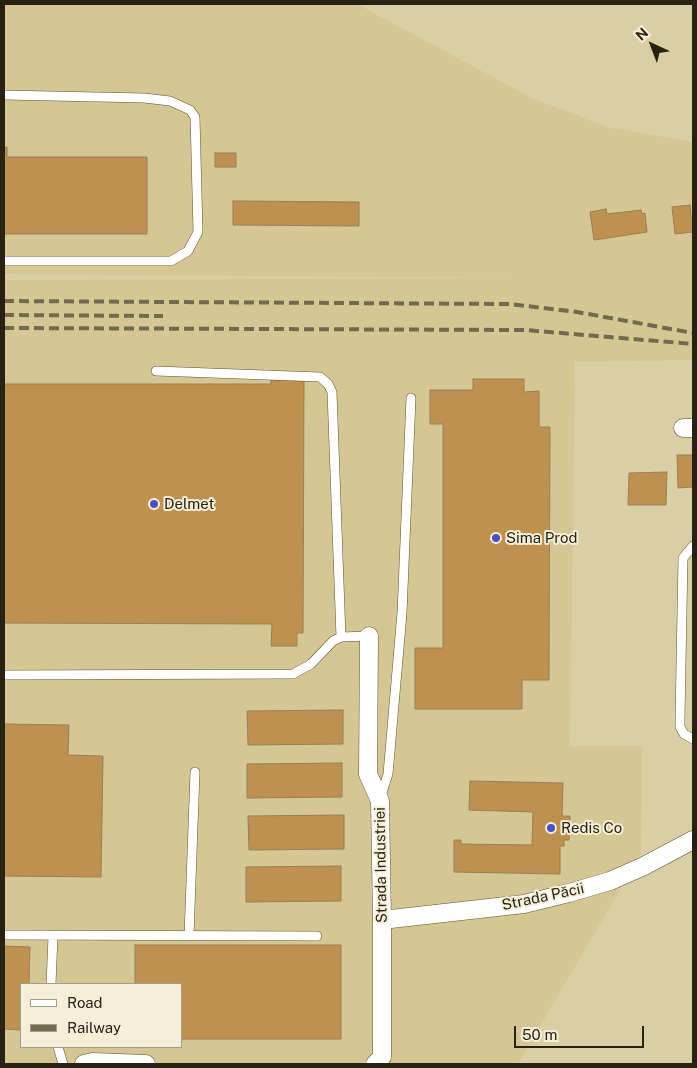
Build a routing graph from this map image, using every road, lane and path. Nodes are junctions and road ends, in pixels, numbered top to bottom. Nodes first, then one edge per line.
1 (4, 96) edge
2 (4, 260) edge
3 (156, 372) dead end
4 (411, 398) dead end
5 (693, 546) edge
6 (369, 636) joint
7 (341, 637) junction
8 (4, 675) edge
9 (693, 739) edge
10 (195, 772) dead end
11 (380, 801) junction
12 (693, 840) edge
13 (382, 920) junction
14 (4, 935) edge
15 (189, 936) junction
16 (317, 936) dead end
17 (52, 937) junction
18 (51, 983) edge
19 (58, 1048) edge
20 (63, 1064) edge
21 (84, 1064) edge
22 (146, 1064) edge
23 (375, 1064) edge

1 - 2 lane
3 - 7 lane
4 - 11 lane
5 - 9 lane
6 - 7 lane
6 - 11 street, Strada Industriei
7 - 8 lane
10 - 15 lane
11 - 13 street, Strada Industriei
12 - 13 street, Strada Păcii
13 - 23 street, Strada Industriei
14 - 17 lane
15 - 16 lane
15 - 17 lane
17 - 18 lane
19 - 20 lane
21 - 22 street

